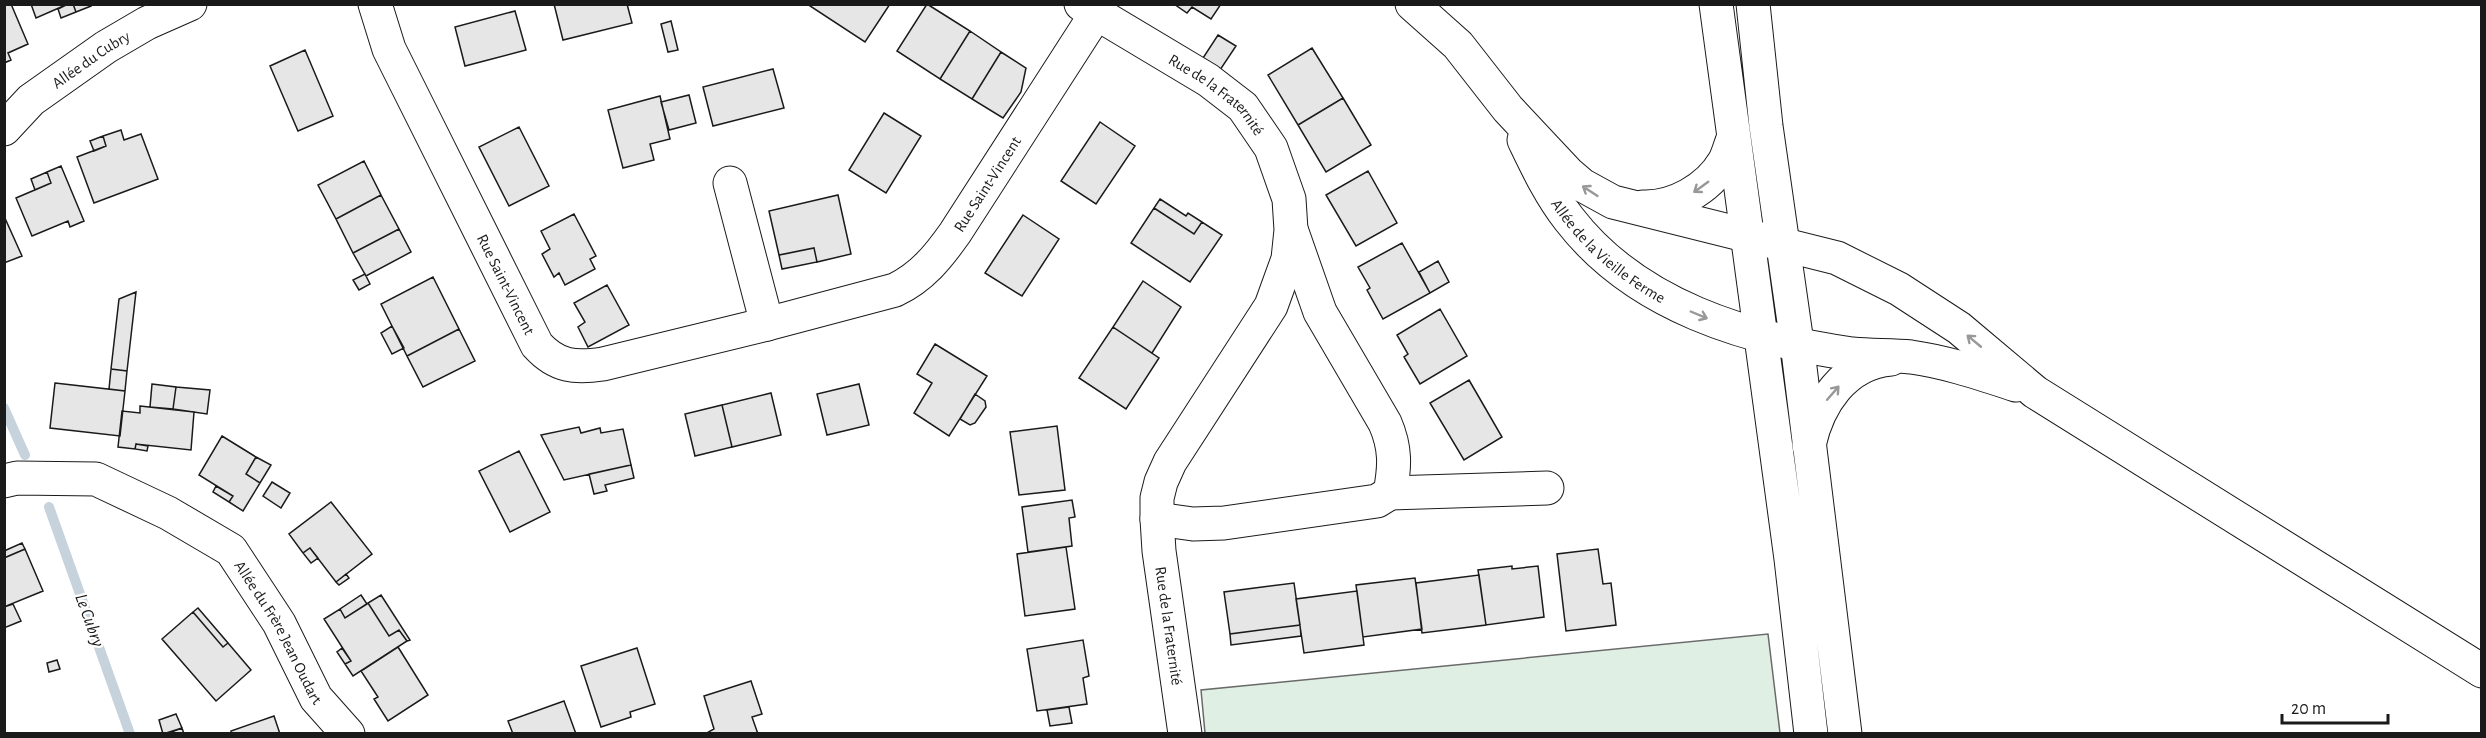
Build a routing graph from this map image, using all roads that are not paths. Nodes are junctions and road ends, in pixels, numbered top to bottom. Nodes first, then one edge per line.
1 (375, 4) edge
2 (1412, 4) edge
3 (1716, 4) edge
4 (1734, 4) edge
5 (1753, 4) edge
6 (189, 5) edge
7 (1088, 9) edge
8 (1508, 109) junction
9 (4, 129) edge
10 (1733, 139) junction
11 (730, 183) dead end
12 (1630, 207) junction
13 (1291, 230) junction
14 (1765, 239) junction
15 (767, 324) junction
16 (1779, 339) junction
17 (1911, 357) junction
18 (2035, 392) junction
19 (1809, 445) junction
20 (4, 480) edge
21 (1547, 488) dead end
22 (1390, 493) junction
23 (1157, 519) junction
24 (2481, 671) edge
25 (348, 734) edge
26 (1185, 734) edge
27 (1811, 734) edge
28 (1833, 734) edge
29 (1845, 734) edge

1 - 15 street, Rue Saint-Vincent
2 - 8 street, Allée de la Vieille Ferme
3 - 10 street
4 - 14 street
5 - 14 street
6 - 9 street, Allée du Cubry
7 - 13 street, Rue de la Fraternité
7 - 15 street, Rue Saint-Vincent
12 -> 8 street, Allée de la Vieille Ferme
8 -> 16 street, Allée de la Vieille Ferme
10 -> 12 street, Allée de la Vieille Ferme
10 - 14 street
11 - 15 street
12 - 14 street, Allée de la Vieille Ferme
13 - 22 street, Rue de la Fraternité
13 - 23 street, Rue de la Fraternité
14 - 16 street
18 -> 14 street, Allée de la Vieille Ferme
16 - 17 street, Allée de la Vieille Ferme
16 - 19 street
16 - 27 street
16 - 28 street
17 - 18 street
19 -> 17 street
18 - 24 street
19 - 29 street
20 - 25 street, Allée du Frère Jean Oudart
21 - 22 street
22 - 23 street
23 - 26 street, Rue de la Fraternité

